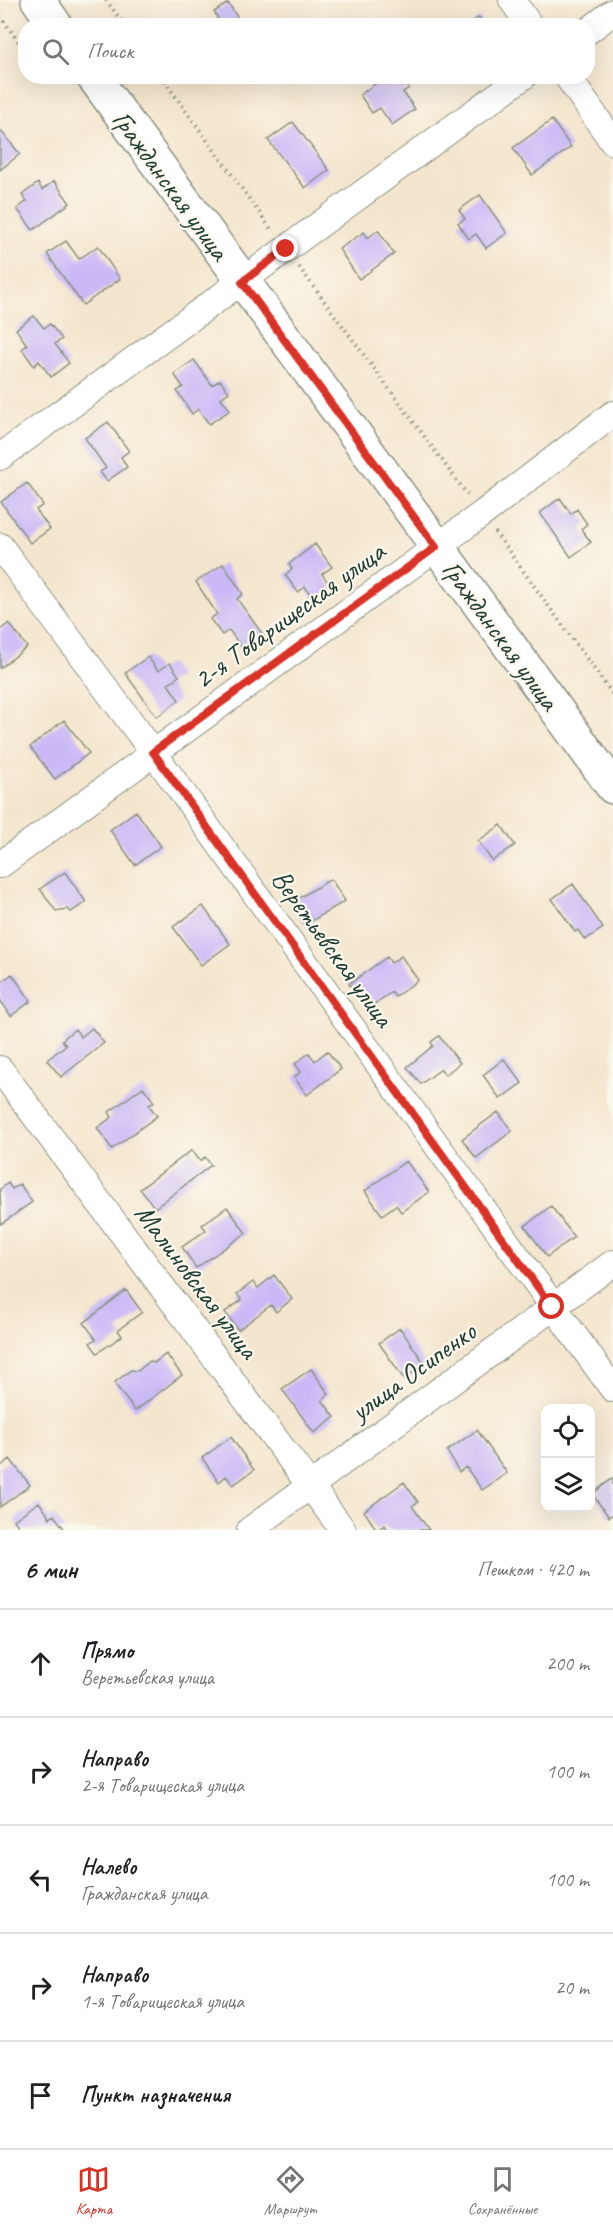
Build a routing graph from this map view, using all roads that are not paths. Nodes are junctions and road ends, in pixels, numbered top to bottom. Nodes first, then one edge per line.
1 (38, 0) edge
2 (512, 0) edge
3 (613, 12) edge
4 (50, 18) edge
5 (524, 18) edge
6 (595, 25) edge
7 (99, 84) edge
8 (513, 84) edge
9 (573, 84) edge
10 (613, 142) edge
11 (242, 282) junction
12 (613, 414) edge
13 (0, 457) edge
14 (0, 546) edge
15 (436, 547) junction
16 (153, 752) junction
17 (613, 787) edge
18 (0, 866) edge
19 (0, 1069) edge
20 (613, 1263) edge
21 (552, 1307) junction
22 (613, 1389) edge
23 (311, 1486) junction
24 (250, 1530) edge
25 (344, 1530) edge

1 - 4 main road
2 - 5 street
3 - 6 street
7 - 11 main road, Гражданская улица
8 - 11 street
9 - 10 street
11 - 13 street
11 - 15 main road, Гражданская улица
12 - 15 street, 2-я Товарищеская улица
14 - 16 street, Веретьевская улица
15 - 16 street, 2-я Товарищеская улица
15 - 17 main road, Гражданская улица
16 - 18 street, 2-я Товарищеская улица
16 - 21 street, Веретьевская улица
19 - 23 street, Малиновская улица
20 - 21 street, улица Осипенко
21 - 22 street, Веретьевская улица
21 - 23 street, улица Осипенко
23 - 24 street, улица Осипенко
23 - 25 street, Малиновская улица

